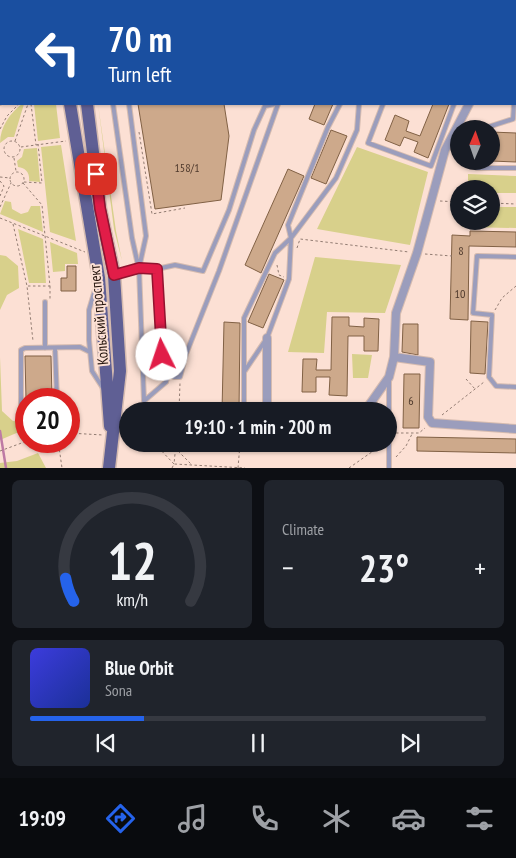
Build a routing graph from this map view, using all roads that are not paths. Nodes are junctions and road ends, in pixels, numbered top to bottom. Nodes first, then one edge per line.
1 (516, 81) edge
2 (516, 90) edge
3 (70, 105) edge
4 (87, 105) edge
5 (113, 105) edge
6 (129, 105) edge
7 (270, 105) edge
8 (278, 105) edge
9 (340, 105) edge
10 (359, 105) edge
11 (384, 105) edge
12 (454, 105) edge
13 (468, 105) edge
14 (514, 105) edge
15 (500, 123) edge
16 (500, 168) edge
17 (516, 168) edge
18 (291, 238) junction
19 (516, 257) edge
20 (139, 268) junction
21 (157, 269) junction
22 (114, 275) junction
23 (99, 278) junction
24 (48, 302) road end
25 (267, 338) junction
26 (89, 340) junction
27 (80, 347) junction
28 (45, 348) junction
29 (55, 348) junction
30 (90, 352) junction
31 (394, 357) junction
32 (113, 371) junction
33 (244, 372) junction
34 (168, 374) junction
35 (389, 377) junction
36 (516, 387) edge
37 (21, 388) edge
38 (57, 388) edge
39 (107, 396) junction
40 (244, 402) edge
41 (516, 429) edge
42 (111, 435) junction
43 (389, 466) edge
44 (109, 468) edge

1 - 2 lane
3 - 23 main road, Кольский проспект
4 - 22 main road, Кольский проспект
5 - 20 lane
6 - 20 lane
7 - 21 lane
8 - 34 lane
9 - 18 lane
10 - 18 lane
11 - 12 lane
13 - 31 street
14 - 15 lane
16 - 17 lane
18 - 25 lane
18 - 33 lane
19 - 36 lane
20 - 21 lane
20 - 22 lane
20 - 34 lane
21 - 34 lane
22 - 32 main road, Кольский проспект
23 - 26 lane
23 - 32 main road, Кольский проспект
24 - 28 lane
25 - 33 lane
25 - 35 street
26 - 27 lane
26 - 30 lane
27 - 29 lane
27 - 30 lane
28 - 29 lane
28 - 37 lane
29 - 38 lane
30 - 39 lane
31 - 35 street
31 - 41 street
32 - 39 main road, Кольский проспект
32 - 42 main road, Кольский проспект
33 - 40 lane
35 - 43 lane
39 - 42 main road, Кольский проспект
42 - 44 main road, Кольский проспект

